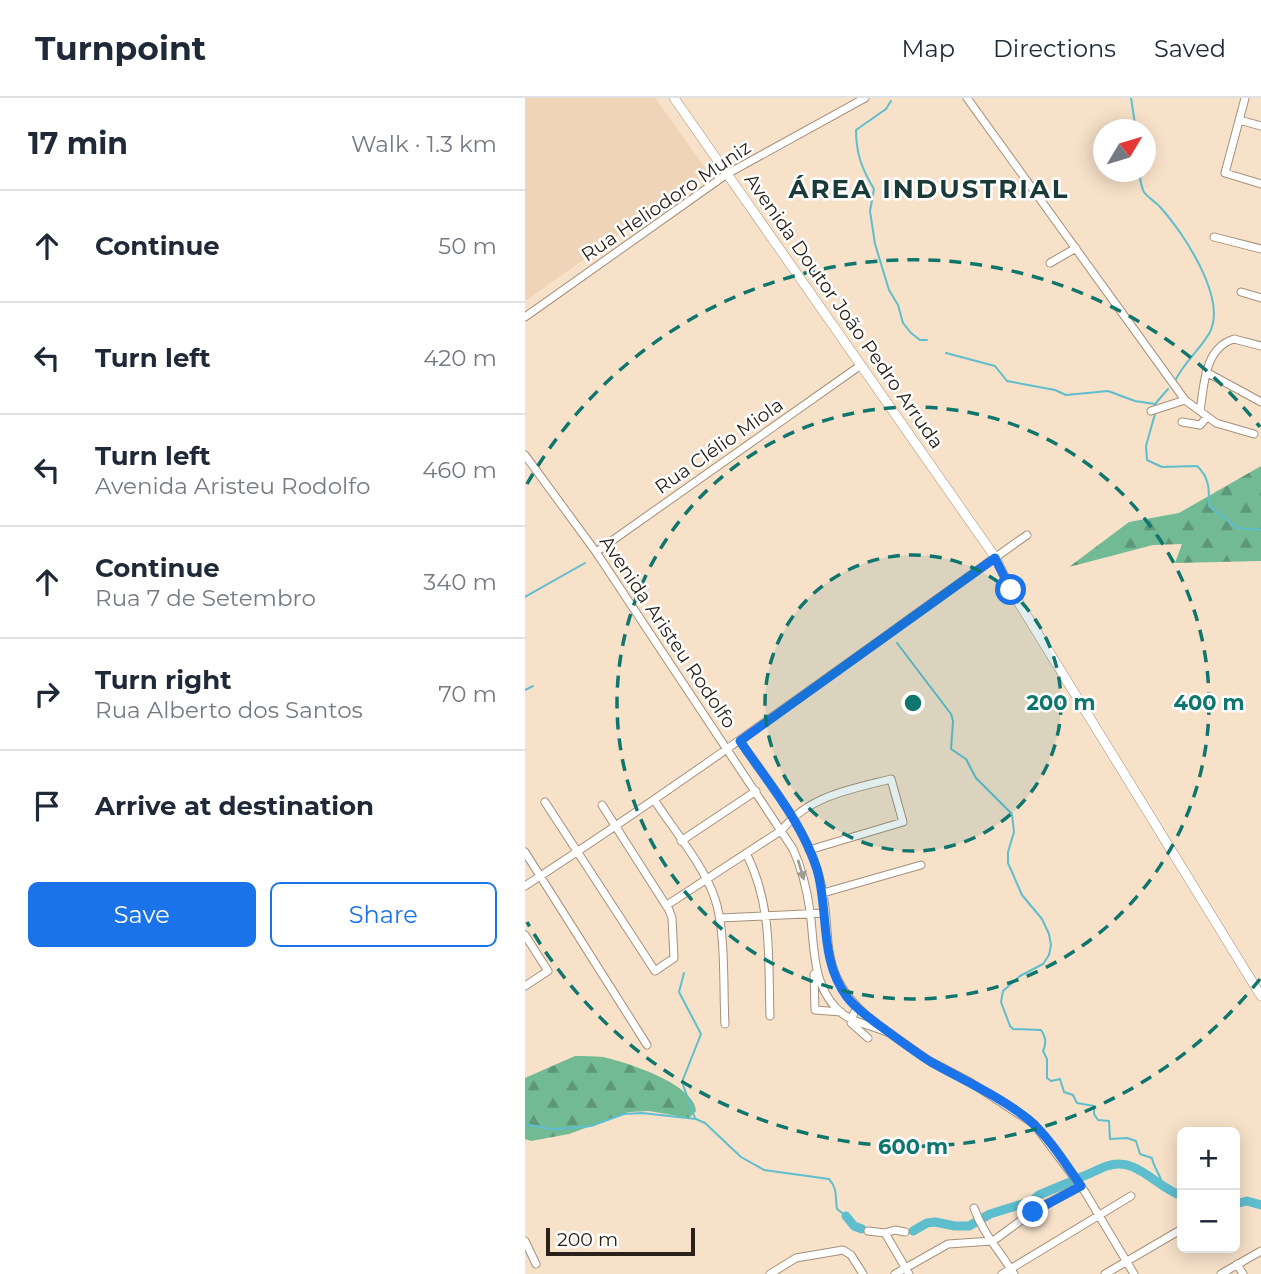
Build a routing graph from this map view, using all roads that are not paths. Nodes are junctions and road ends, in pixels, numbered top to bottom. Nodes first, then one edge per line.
1 (674, 98) edge
2 (865, 98) edge
3 (967, 98) edge
4 (1245, 98) edge
5 (1239, 120) junction
6 (1261, 126) edge
7 (727, 174) junction
8 (1261, 184) edge
9 (1214, 237) dead end
10 (1076, 248) junction
11 (1261, 249) edge
12 (1050, 263) dead end
13 (1241, 292) dead end
14 (1261, 298) edge
15 (525, 317) edge
16 (1261, 345) edge
17 (861, 365) junction
18 (1206, 372) junction
19 (1185, 400) junction
20 (1261, 402) edge
21 (1155, 409) dead end
22 (1203, 414) junction
23 (1182, 422) dead end
24 (1255, 434) dead end
25 (525, 455) edge
26 (1027, 535) dead end
27 (596, 552) junction
28 (995, 558) junction
29 (740, 741) junction
30 (728, 750) junction
31 (757, 791) junction
32 (655, 801) junction
33 (545, 802) dead end
34 (602, 805) dead end
35 (792, 817) junction
36 (616, 827) junction
37 (782, 830) junction
38 (681, 841) junction
39 (809, 850) junction
40 (525, 852) edge
41 (577, 852) junction
42 (745, 853) junction
43 (921, 865) dead end
44 (540, 876) junction
45 (706, 879) junction
46 (525, 887) edge
47 (823, 893) junction
48 (667, 905) junction
49 (825, 913) junction
50 (810, 914) junction
51 (766, 916) junction
52 (720, 918) junction
53 (525, 934) edge
54 (813, 956) junction
55 (525, 986) edge
56 (1261, 996) edge
57 (857, 1008) junction
58 (841, 1012) junction
59 (770, 1016) dead end
60 (851, 1019) junction
61 (725, 1024) dead end
62 (889, 1033) junction
63 (868, 1038) dead end
64 (647, 1045) dead end
65 (1081, 1186) junction
66 (1131, 1196) dead end
67 (974, 1208) dead end
68 (1099, 1215) junction
69 (868, 1230) dead end
70 (905, 1232) dead end
71 (1177, 1232) edge
72 (885, 1233) junction
73 (525, 1241) edge
74 (993, 1241) junction
75 (1261, 1251) edge
76 (1126, 1261) junction
77 (536, 1264) dead end
78 (1237, 1265) junction
79 (907, 1271) edge
80 (1012, 1271) edge
81 (770, 1274) edge
82 (863, 1274) edge
83 (895, 1274) edge
84 (1002, 1274) edge
85 (1105, 1274) edge
86 (1134, 1274) edge
87 (1221, 1274) edge
88 (1243, 1274) edge

1 - 7 main road, Avenida Doutor João Pedro Arruda
2 - 7 street, Rua Heliodoro Muniz
3 - 10 street
4 - 5 street
5 - 6 street
5 - 8 street
7 - 15 street, Rua Heliodoro Muniz
7 - 17 main road, Avenida Doutor João Pedro Arruda
9 - 11 street
10 - 12 street
10 - 19 street
13 - 14 street
16 - 18 street
17 - 27 street, Rua Clélio Miola
17 - 28 main road, Avenida Doutor João Pedro Arruda
18 - 20 street
18 - 22 street
19 - 21 street
19 - 22 street
22 - 23 street
22 - 24 street
25 - 27 street, Avenida Aristeu Rodolfo
26 - 28 street
27 - 30 street, Avenida Aristeu Rodolfo
28 - 29 street
28 - 56 main road, Avenida Doutor João Pedro Arruda
29 - 30 street
29 - 35 street, Avenida Aristeu Rodolfo
30 - 31 street, Avenida Aristeu Rodolfo
30 - 32 street
31 - 37 street, Avenida Aristeu Rodolfo
31 - 38 street
32 - 36 street
32 - 38 street
33 - 41 street
34 - 36 street
35 - 37 street
35 - 39 street, Avenida Aristeu Rodolfo
35 - 39 street
36 - 41 street
36 - 48 street
37 - 42 street
37 -> 50 street, Avenida Aristeu Rodolfo
38 - 45 street
39 - 47 street, Avenida Aristeu Rodolfo
40 - 44 street
41 - 44 street
41 - 48 street
42 - 45 street
42 - 51 street
43 - 47 street
44 - 46 street
44 - 64 street
45 - 48 street
45 - 52 street
47 - 49 street, Avenida Aristeu Rodolfo
49 - 50 street
49 - 57 street, Avenida Aristeu Rodolfo
50 - 51 street
50 - 54 street, Avenida Aristeu Rodolfo
51 - 52 street
51 - 59 street
52 - 61 street
53 - 55 street
54 - 58 street, Avenida Aristeu Rodolfo
54 - 58 street
57 - 60 street
57 - 62 street, Avenida Aristeu Rodolfo
58 - 60 street, Avenida Aristeu Rodolfo
60 - 62 street, Avenida Aristeu Rodolfo
60 - 63 street
62 - 65 street
65 - 68 street
65 - 74 street
66 - 68 street
67 - 74 street
68 - 76 street
68 - 80 street
69 - 72 street
70 - 72 street
71 - 76 street
72 - 79 street
73 - 77 street
74 - 79 street
74 - 80 street
75 - 78 street
76 - 85 street
76 - 86 street
78 - 87 street
78 - 88 street
79 - 83 street
80 - 84 street
81 - 82 street

